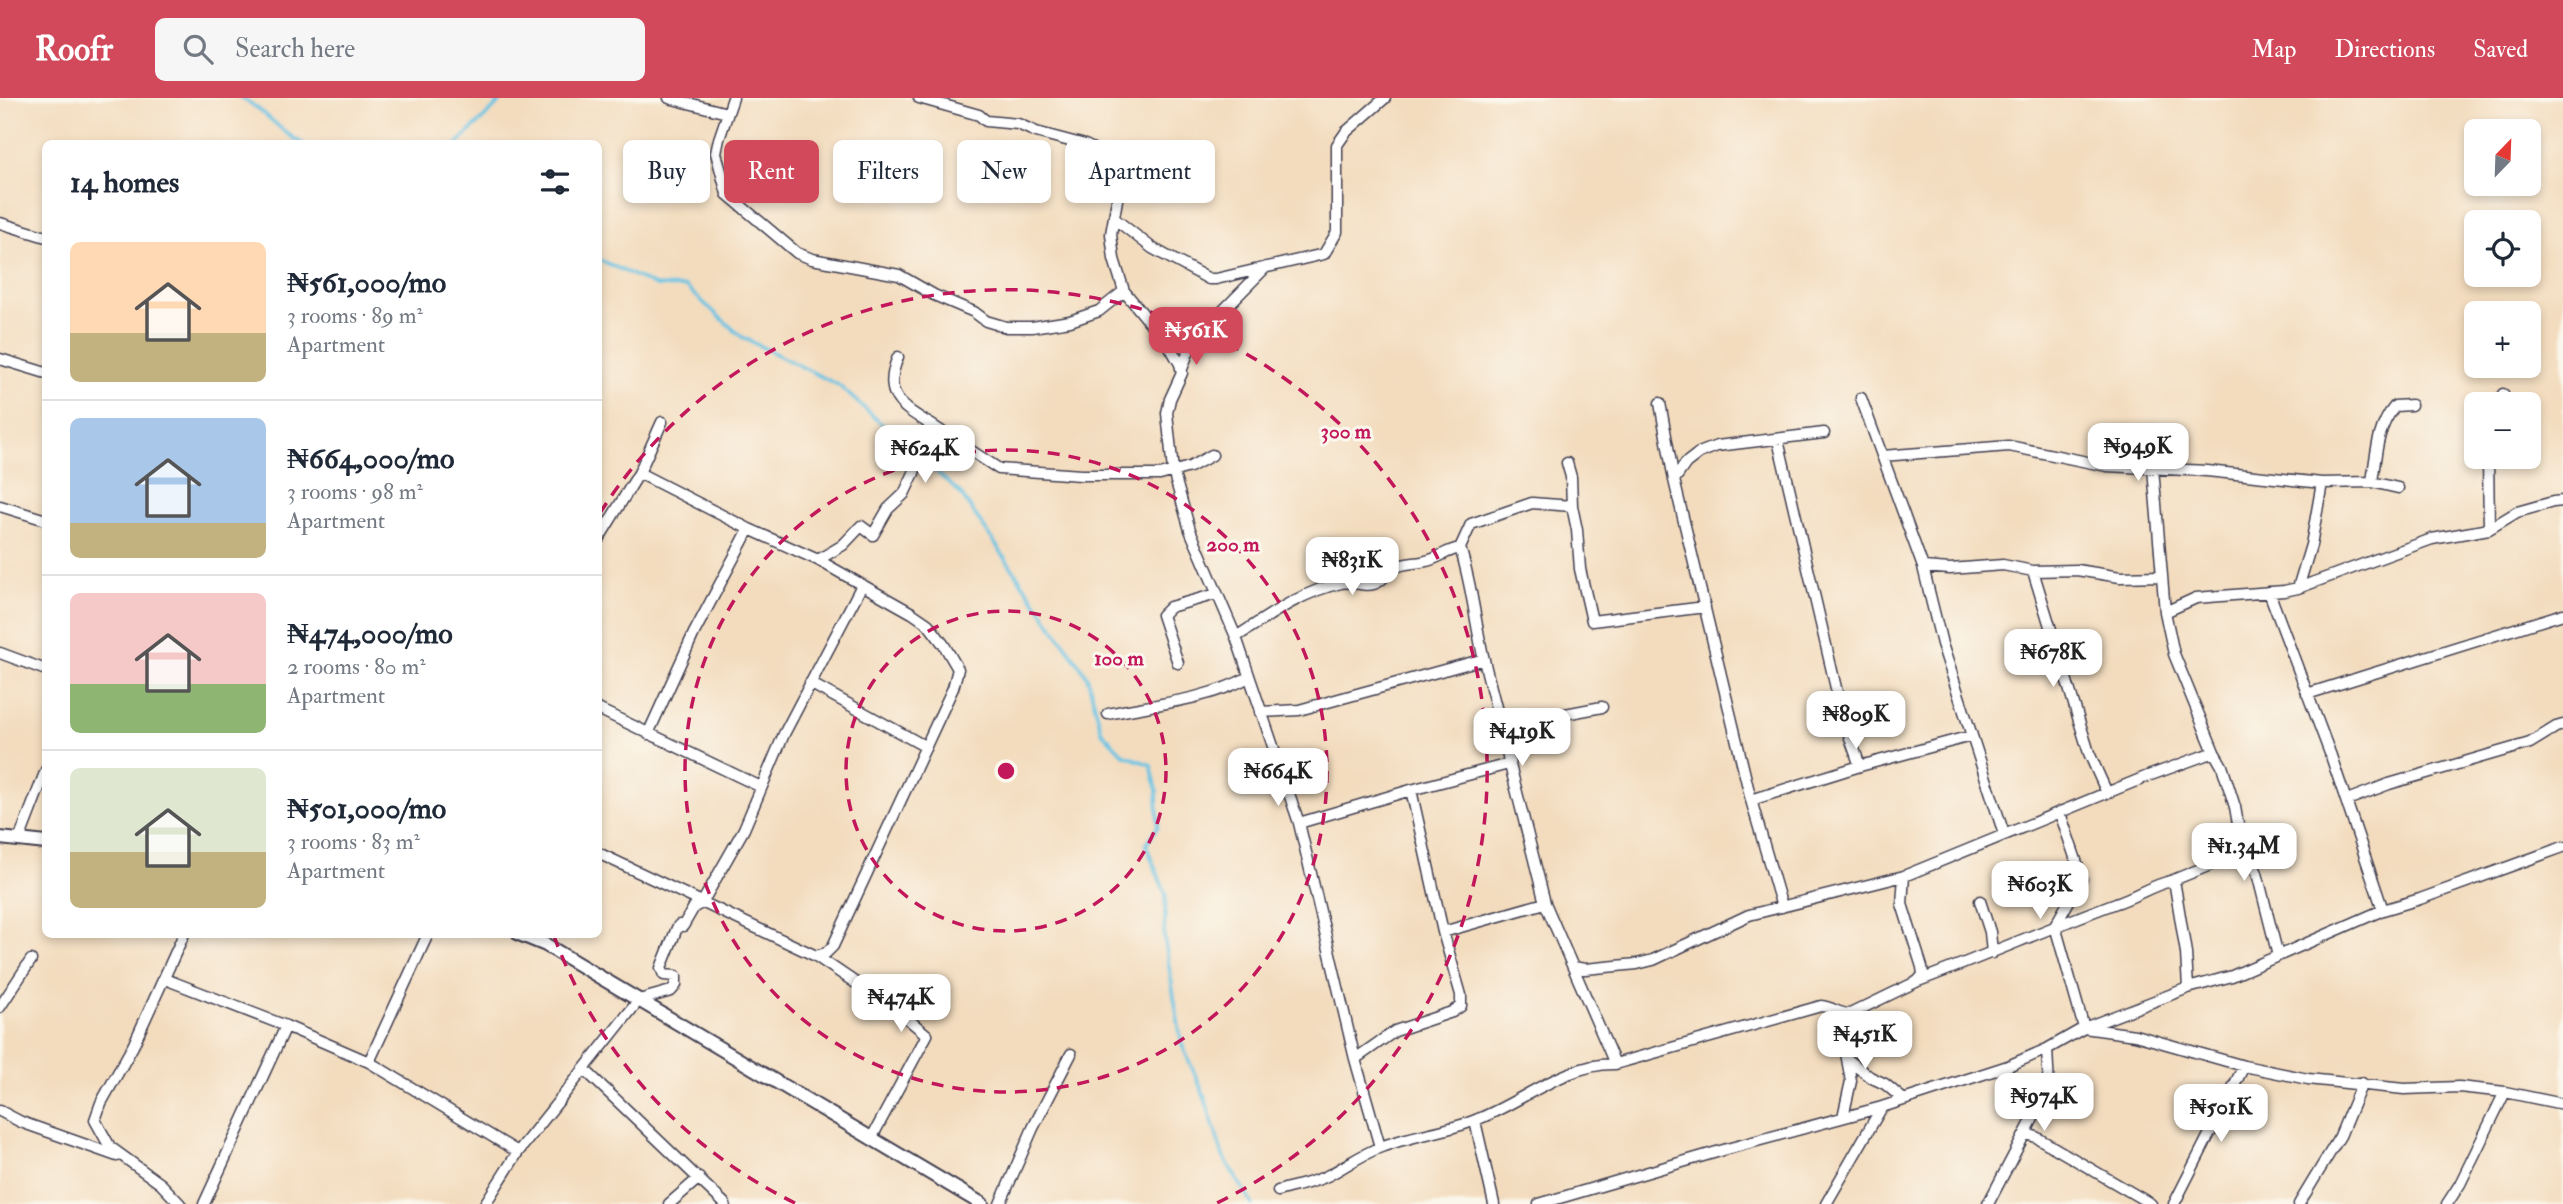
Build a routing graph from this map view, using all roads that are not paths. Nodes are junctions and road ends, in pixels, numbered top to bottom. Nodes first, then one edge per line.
1 (669, 98) edge
2 (733, 98) edge
3 (919, 98) edge
4 (1385, 98) edge
5 (727, 113) junction
6 (1115, 219) junction
7 (0, 223) edge
8 (42, 236) edge
9 (1266, 267) junction
10 (1124, 291) junction
11 (898, 357) dead end
12 (0, 359) edge
13 (42, 372) edge
14 (1182, 373) junction
15 (1861, 398) dead end
16 (1660, 403) dead end
17 (2411, 405) dead end
18 (662, 422) dead end
19 (930, 424) junction
20 (1824, 433) dead end
21 (1777, 440) junction
22 (1212, 455) dead end
23 (1882, 456) junction
24 (1567, 463) dead end
25 (2153, 468) junction
26 (2488, 469) edge
27 (1173, 471) junction
28 (639, 473) junction
29 (1674, 480) junction
30 (2372, 482) junction
31 (2322, 483) junction
32 (2398, 488) dead end
33 (2563, 501) edge
34 (0, 506) edge
35 (1572, 506) junction
36 (42, 519) edge
37 (749, 529) junction
38 (2489, 529) junction
39 (602, 533) edge
40 (1460, 548) junction
41 (818, 560) junction
42 (1923, 567) junction
43 (2033, 571) junction
44 (2160, 576) junction
45 (862, 585) junction
46 (2298, 588) junction
47 (2269, 592) junction
48 (1217, 594) junction
49 (1705, 607) junction
50 (2165, 612) junction
51 (2563, 614) edge
52 (1236, 637) junction
53 (0, 653) edge
54 (1484, 659) junction
55 (1178, 663) dead end
56 (42, 669) edge
57 (1249, 677) junction
58 (810, 683) junction
59 (2307, 694) junction
60 (1602, 707) dead end
61 (602, 711) edge
62 (1260, 712) junction
63 (1108, 714) dead end
64 (2563, 725) edge
65 (1502, 726) junction
66 (648, 734) junction
67 (1970, 736) junction
68 (926, 747) junction
69 (2214, 752) junction
70 (1509, 761) junction
71 (1860, 766) junction
72 (42, 780) edge
73 (761, 787) junction
74 (1411, 790) junction
75 (2107, 793) junction
76 (1751, 800) junction
77 (2347, 800) junction
78 (2060, 813) junction
79 (1299, 823) junction
80 (2004, 834) junction
81 (0, 838) edge
82 (19, 840) junction
83 (42, 843) edge
84 (2563, 847) edge
85 (2247, 850) junction
86 (602, 855) edge
87 (1904, 876) junction
88 (2171, 881) junction
89 (1980, 901) dead end
90 (702, 903) junction
91 (1545, 903) junction
92 (1782, 906) junction
93 (2383, 910) junction
94 (2055, 926) junction
95 (1443, 932) junction
96 (182, 938) edge
97 (426, 938) edge
98 (549, 940) edge
99 (1992, 953) junction
100 (816, 956) junction
101 (2277, 956) junction
102 (31, 960) dead end
103 (1573, 967) junction
104 (165, 979) junction
105 (1918, 981) junction
106 (2188, 988) junction
107 (639, 1000) junction
108 (0, 1007) edge
109 (1844, 1018) junction
110 (286, 1026) junction
111 (2084, 1028) junction
112 (2047, 1049) junction
113 (1071, 1054) dead end
114 (1355, 1059) junction
115 (1847, 1059) junction
116 (369, 1062) junction
117 (1615, 1065) junction
118 (2244, 1066) junction
119 (584, 1069) junction
120 (2362, 1083) junction
121 (2505, 1092) junction
122 (1904, 1100) junction
123 (2563, 1104) edge
124 (1882, 1107) junction
125 (0, 1111) edge
126 (1843, 1117) junction
127 (1475, 1121) junction
128 (2027, 1134) junction
129 (871, 1139) junction
130 (1380, 1147) junction
131 (518, 1152) junction
132 (134, 1163) junction
133 (699, 1178) junction
134 (1278, 1191) dead end
135 (180, 1204) edge
136 (204, 1204) edge
137 (485, 1204) edge
138 (669, 1204) edge
139 (725, 1204) edge
140 (982, 1204) edge
141 (1000, 1204) edge
142 (1494, 1204) edge
143 (1539, 1204) edge
144 (1826, 1204) edge
145 (1988, 1204) edge
146 (2151, 1204) edge
147 (2174, 1204) edge
148 (2299, 1204) edge
149 (2447, 1204) edge

1 - 5 street
2 - 5 street
3 - 6 street
4 - 9 street
5 - 10 street
6 - 9 street
6 - 10 street
7 - 8 street
9 - 14 street
10 - 14 street
11 - 19 street
12 - 13 street
14 - 27 street
15 - 23 street
16 - 29 street
17 - 30 street
18 - 28 street
19 - 27 street
19 - 41 street
20 - 21 street
21 - 29 street
21 - 71 street
22 - 27 street
23 - 25 street
23 - 42 street
24 - 35 street
25 - 31 street
25 - 44 street
26 - 38 street
27 - 48 street
28 - 37 street
28 - 39 street
29 - 49 street
30 - 31 street
30 - 32 street
31 - 46 street
33 - 38 street
34 - 36 street
35 - 40 street
35 - 49 street
37 - 41 street
37 - 66 street
38 - 46 street
40 - 52 street
40 - 54 street
41 - 45 street
42 - 43 street
42 - 67 street
43 - 44 street
43 - 75 street
44 - 50 street
45 - 58 street
45 - 68 street
46 - 47 street
47 - 50 street
47 - 59 street
48 - 52 street
48 - 55 street
49 - 76 street
50 - 69 street
51 - 59 street
52 - 57 street
53 - 56 street
54 - 62 street
54 - 65 street
57 - 62 street
57 - 63 street
58 - 68 street
58 - 73 street
59 - 77 street
60 - 65 street
61 - 66 street
62 - 79 street
64 - 77 street
65 - 70 street
66 - 73 street
67 - 71 street
67 - 80 street
68 - 100 street
69 - 75 street
69 - 85 street
70 - 74 street
70 - 91 street
71 - 76 street
72 - 82 street
73 - 90 street
74 - 79 street
74 - 95 street
75 - 78 street
76 - 92 street
77 - 93 street
78 - 80 street
78 - 94 street
79 - 114 street
80 - 87 street
81 - 82 main road
82 - 83 main road
84 - 93 street
85 - 88 street
85 - 101 street
86 - 90 street
87 - 92 street
87 - 105 street
88 - 94 street
88 - 106 street
89 - 99 street
90 - 100 street
90 - 107 street
91 - 95 street
91 - 103 street
92 - 103 street
93 - 101 street
94 - 99 street
94 - 111 street
95 - 114 street
96 - 104 street
97 - 116 street
98 - 107 main road
99 - 105 street
100 - 129 street
101 - 106 street
102 - 108 street
103 - 117 street
104 - 110 street
104 - 132 street
105 - 109 street
106 - 111 street
107 - 119 street
107 - 129 main road
109 - 115 street
109 - 117 street
110 - 116 street
110 - 136 street
111 - 112 street
111 - 118 street
112 - 122 street
112 - 128 street
113 - 141 street
114 - 130 street
115 - 122 street
115 - 126 street
116 - 131 street
117 - 127 street
118 - 120 street
118 - 147 street
119 - 131 street
119 - 133 street
120 - 121 street
120 - 148 street
121 - 123 street
121 - 149 street
122 - 124 street
124 - 126 street
124 - 144 street
125 - 132 street
126 - 143 street
127 - 130 street
127 - 142 street
128 - 145 street
128 - 146 street
129 - 140 main road
130 - 134 street
131 - 137 street
132 - 135 street
133 - 138 street
133 - 139 street

